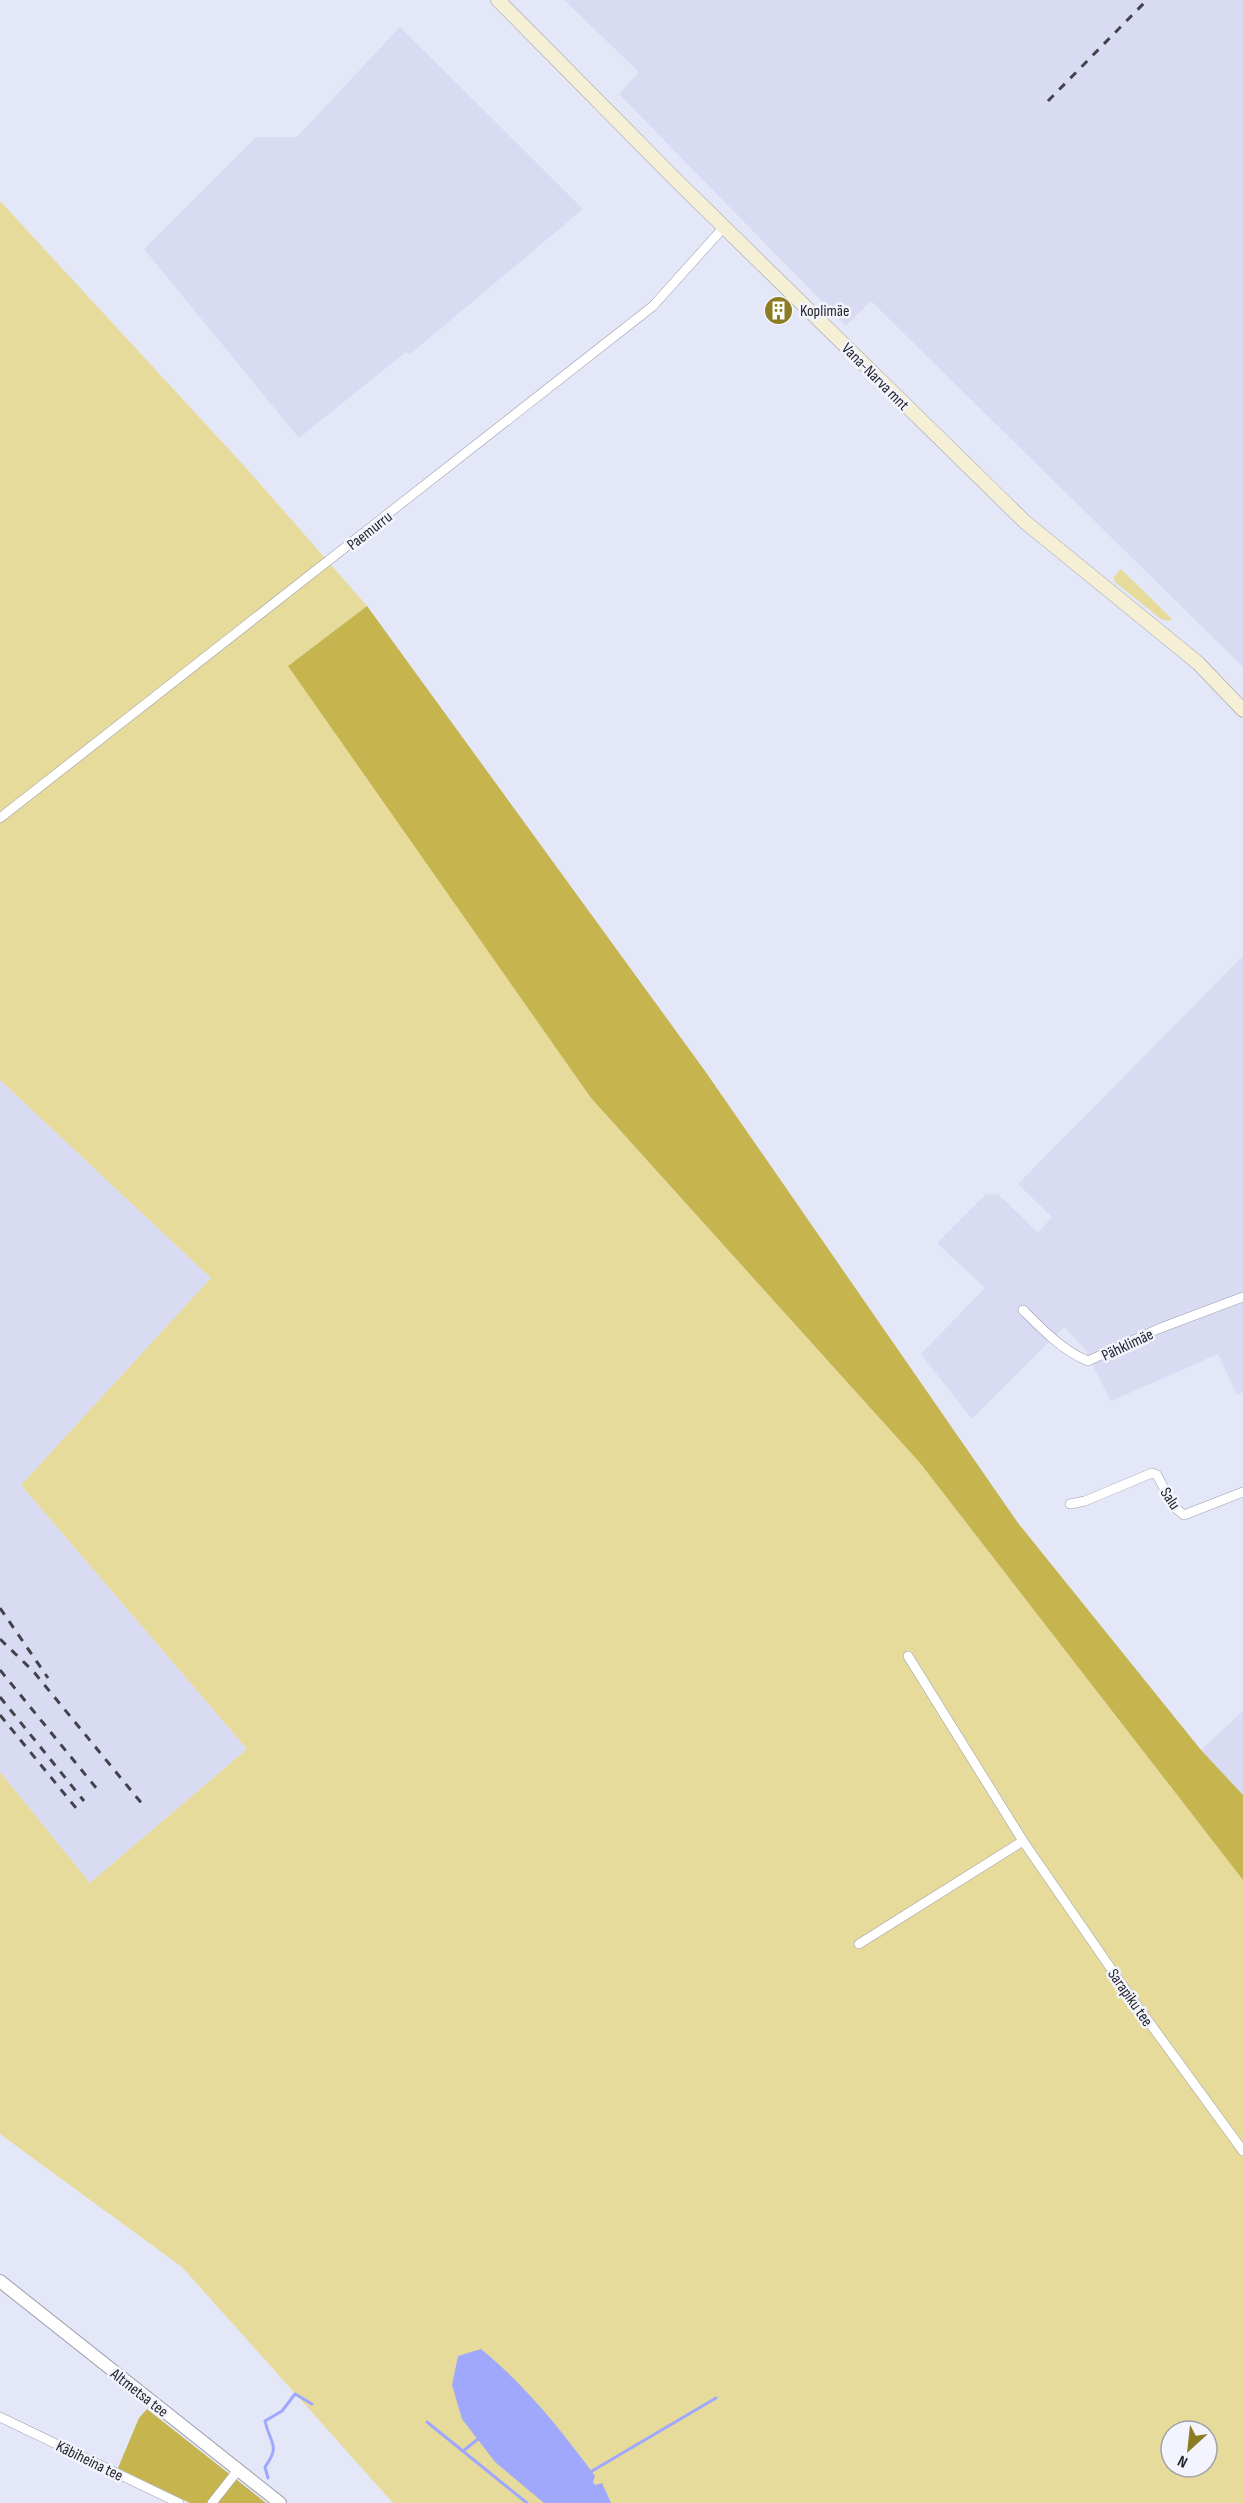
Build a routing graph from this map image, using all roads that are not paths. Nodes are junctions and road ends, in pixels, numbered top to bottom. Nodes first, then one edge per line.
1 (498, 0) edge
2 (724, 227) junction
3 (1243, 710) edge
4 (0, 818) edge
5 (1243, 1297) edge
6 (1023, 1310) dead end
7 (1243, 1492) edge
8 (1070, 1504) dead end
9 (908, 1656) dead end
10 (1023, 1841) junction
11 (859, 1944) dead end
12 (1243, 2151) edge
13 (0, 2281) edge
14 (0, 2416) edge
15 (238, 2470) junction
16 (179, 2503) edge
17 (212, 2503) edge
18 (280, 2503) edge

1 - 2 main road, Vana-Narva mnt
2 - 3 main road, Vana-Narva mnt
2 - 4 street, Paemurru
5 - 6 street, Pähklimäe
7 - 8 street, Salu
9 - 10 street, Sarapiku tee
10 - 11 street
10 - 12 street, Sarapiku tee
13 - 15 street, Altmetsa tee
14 - 16 street, Käbiheina tee
15 - 17 street
15 - 18 street, Altmetsa tee

